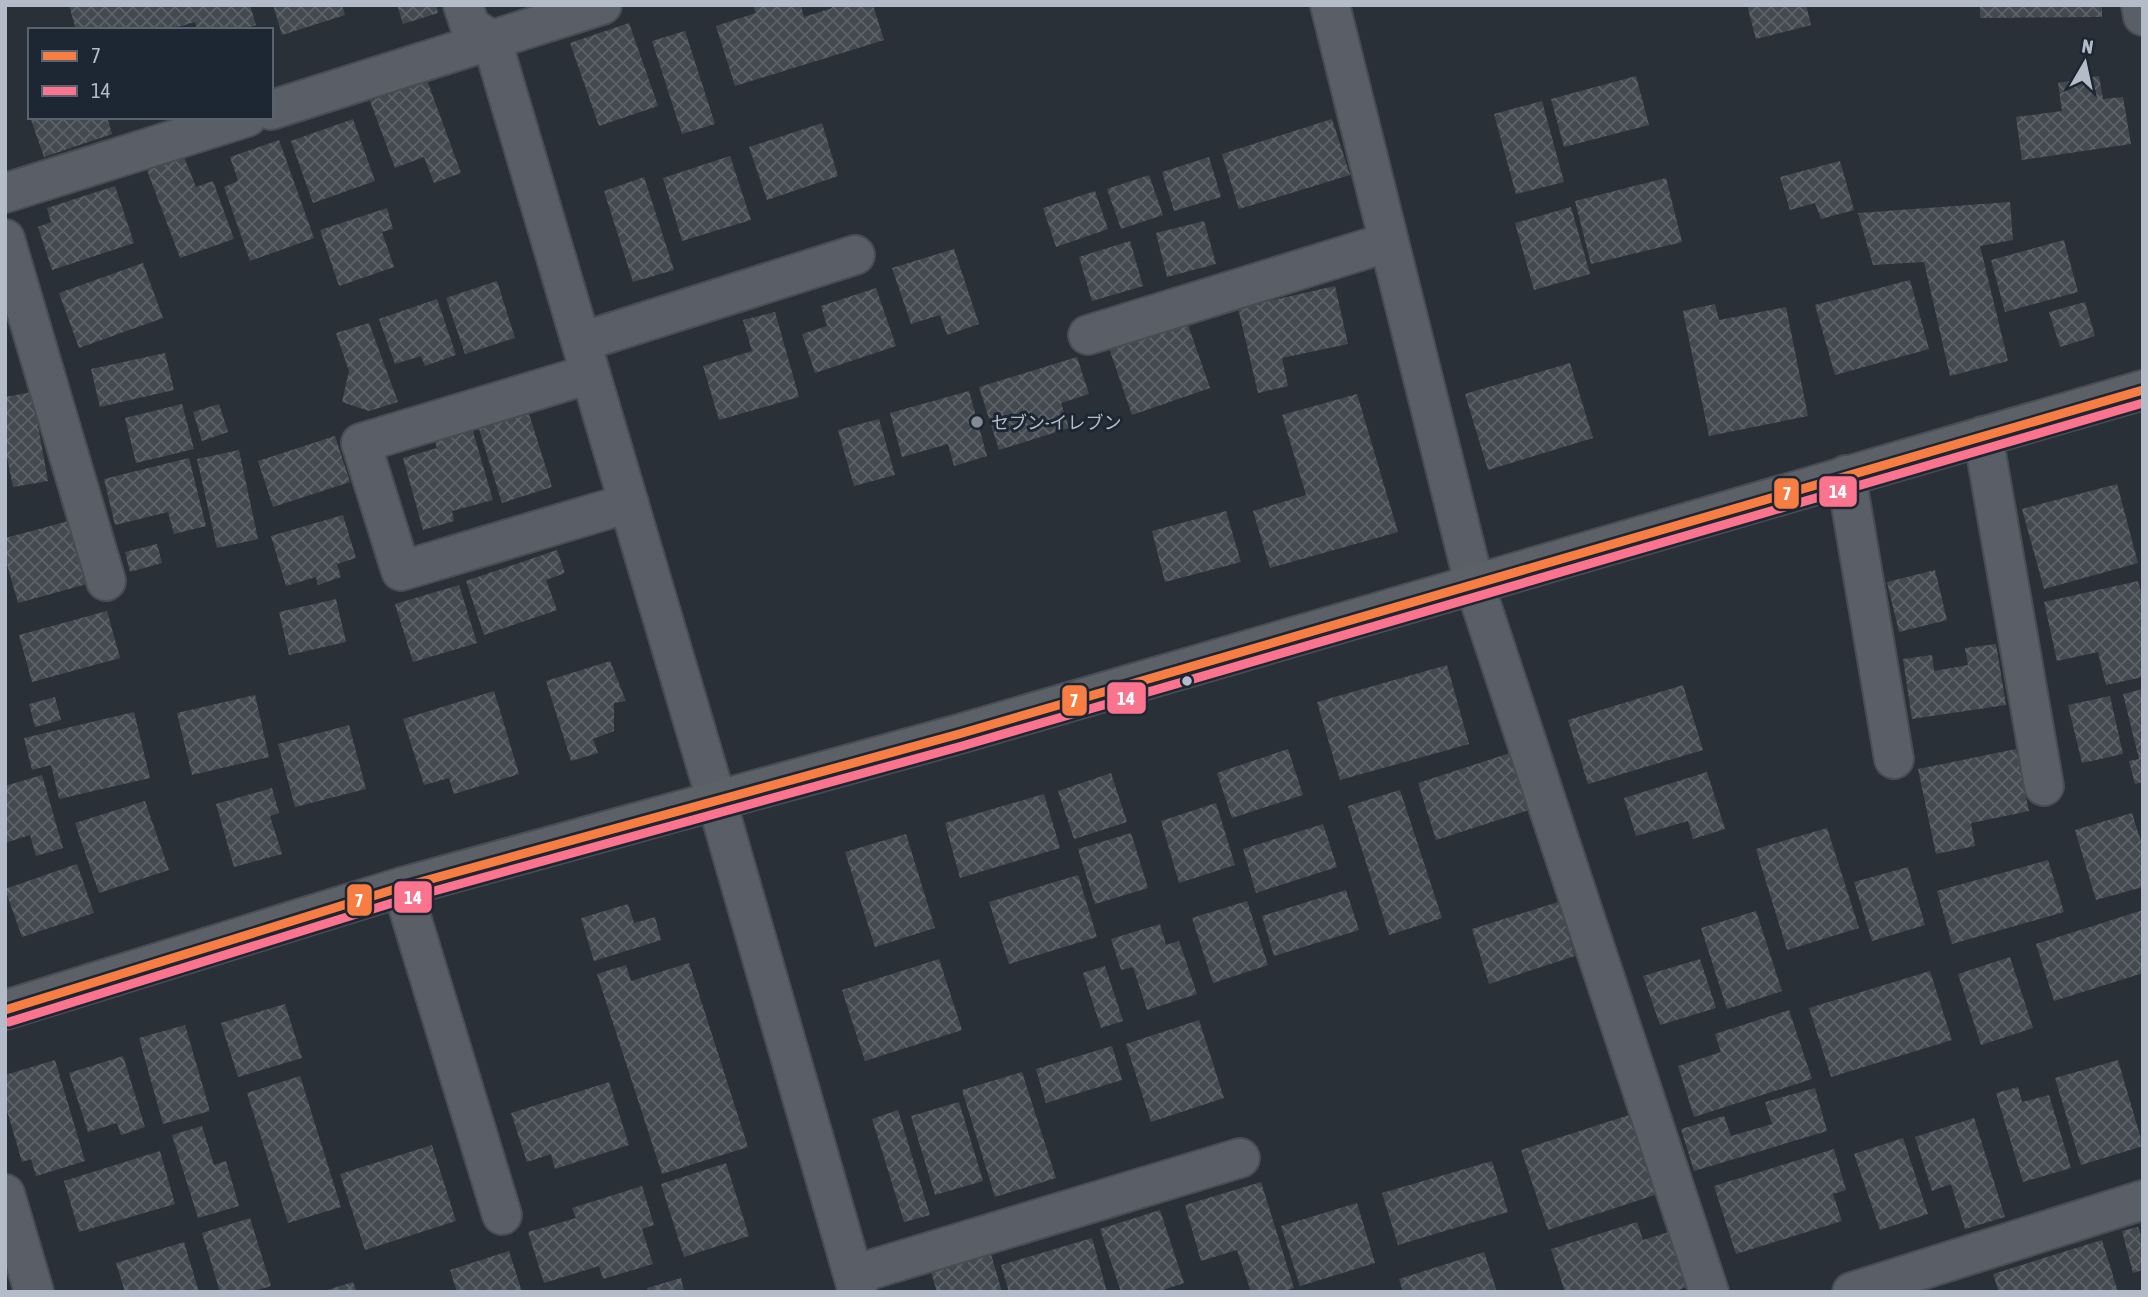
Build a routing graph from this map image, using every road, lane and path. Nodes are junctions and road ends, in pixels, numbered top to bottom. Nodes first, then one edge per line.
1 (463, 5) edge
2 (602, 5) edge
3 (1330, 5) edge
4 (2141, 5) edge
5 (2143, 16) edge
6 (492, 41) junction
7 (273, 109) edge
8 (241, 119) edge
9 (5, 192) edge
10 (5, 239) edge
11 (1389, 242) junction
12 (855, 256) dead end
13 (1088, 335) dead end
14 (585, 358) junction
15 (2143, 390) edge
16 (1983, 436) junction
17 (1846, 475) junction
18 (629, 503) junction
19 (106, 581) dead end
20 (1474, 583) junction
21 (1894, 758) dead end
22 (2044, 786) dead end
23 (717, 802) junction
24 (402, 887) junction
25 (5, 1009) edge
26 (1240, 1158) dead end
27 (5, 1194) edge
28 (2143, 1200) edge
29 (502, 1215) dead end
30 (855, 1283) edge
31 (34, 1292) edge
32 (1709, 1292) edge
33 (1852, 1292) edge

1 - 6 street
2 - 6 street
3 - 11 street
4 - 5 street
6 - 7 street
6 - 14 street
8 - 9 street
10 - 19 street
11 - 13 street
11 - 20 street
12 - 14 street
14 - 18 street
14 - 18 street
15 - 16 main road
16 - 17 main road
16 - 22 street
17 - 20 main road
17 - 21 street
18 - 23 street
20 - 23 main road
20 - 32 street
23 - 24 main road
23 - 30 street
24 - 25 main road
24 - 29 street
26 - 30 street
27 - 31 street
28 - 33 street

